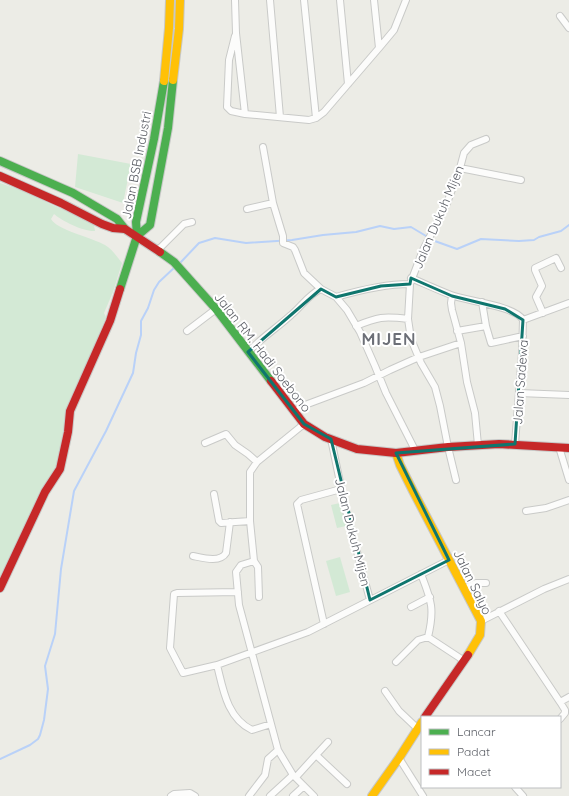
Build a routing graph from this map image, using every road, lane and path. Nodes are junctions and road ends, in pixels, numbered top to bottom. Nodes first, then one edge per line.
1 (170, 0) edge
2 (180, 0) edge
3 (235, 0) edge
4 (270, 0) edge
5 (304, 0) edge
6 (340, 0) edge
7 (374, 0) edge
8 (406, 0) edge
9 (560, 16) dead end
10 (569, 28) edge
11 (236, 33) junction
12 (379, 48) junction
13 (348, 84) junction
14 (245, 114) junction
15 (280, 117) junction
16 (316, 118) junction
17 (486, 139) dead end
18 (263, 147) dead end
19 (0, 161) edge
20 (460, 168) junction
21 (0, 176) edge
22 (521, 180) dead end
23 (273, 203) junction
24 (247, 209) dead end
25 (192, 222) dead end
26 (125, 229) junction
27 (137, 236) junction
28 (158, 250) junction
29 (562, 268) dead end
30 (410, 281) junction
31 (321, 289) junction
32 (452, 296) junction
33 (336, 297) junction
34 (482, 302) junction
35 (569, 303) edge
36 (216, 309) junction
37 (543, 313) junction
38 (408, 319) junction
39 (524, 320) junction
40 (356, 326) junction
41 (486, 326) junction
42 (187, 331) dead end
43 (457, 331) junction
44 (523, 336) junction
45 (461, 343) junction
46 (248, 352) junction
47 (419, 358) junction
48 (379, 376) junction
49 (519, 393) junction
50 (569, 395) edge
51 (294, 412) junction
52 (304, 424) junction
53 (330, 439) junction
54 (205, 443) dead end
55 (515, 444) junction
56 (478, 445) junction
57 (559, 446) junction
58 (448, 447) junction
59 (569, 448) edge
60 (415, 450) junction
61 (396, 453) junction
62 (257, 462) junction
63 (456, 480) dead end
64 (569, 480) edge
65 (341, 489) junction
66 (214, 494) dead end
67 (569, 500) edge
68 (526, 511) dead end
69 (250, 521) junction
70 (230, 522) junction
71 (193, 556) dead end
72 (449, 560) junction
73 (254, 561) junction
74 (421, 574) junction
75 (569, 579) edge
76 (486, 583) dead end
77 (0, 588) edge
78 (464, 589) junction
79 (238, 592) junction
80 (259, 597) dead end
81 (430, 597) junction
82 (370, 600) junction
83 (411, 607) dead end
84 (499, 611) junction
85 (481, 621) junction
86 (324, 624) junction
87 (428, 636) junction
88 (253, 653) junction
89 (464, 660) junction
90 (396, 662) dead end
91 (217, 666) junction
92 (385, 691) dead end
93 (569, 697) edge
94 (560, 702) junction
95 (426, 716) edge
96 (561, 718) edge
97 (271, 724) junction
98 (420, 726) edge
99 (328, 742) dead end
100 (278, 750) junction
101 (316, 755) junction
102 (399, 758) junction
103 (294, 776) junction
104 (348, 784) dead end
105 (304, 786) junction
106 (516, 788) edge
107 (171, 796) edge
108 (195, 796) edge
109 (249, 796) edge
110 (270, 796) edge
111 (293, 796) edge
112 (314, 796) edge
113 (372, 796) edge
114 (423, 796) edge
115 (523, 796) edge

1 - 27 main road, Jalan BSB Industri
2 - 27 main road, Jalan BSB Industri
3 - 11 street
4 - 15 street
5 - 16 street
6 - 13 street
7 - 12 street
8 - 12 street
9 - 10 street
11 - 14 street
11 - 14 street
12 - 13 street
13 - 16 street
14 - 15 street
15 - 16 street
17 - 20 street, Jalan Dukuh Mijen
18 - 23 street
19 - 26 main road, Jalan RM. Hadi Soebono
20 - 22 street
20 - 30 street, Jalan Dukuh Mijen
21 - 26 main road, Jalan RM. Hadi Soebono
23 - 24 street
23 - 31 street
25 - 28 street
26 - 27 main road, Jalan RM. Hadi Soebono
27 - 28 main road, Jalan RM. Hadi Soebono
27 - 77 main road
28 - 36 main road, Jalan RM. Hadi Soebono
29 - 37 street
30 - 32 street
30 - 33 street, Jalan Dukuh Mijen
30 - 38 street, Jalan Dukuh Mijen
31 - 33 street
31 - 46 street
32 - 34 street
32 - 43 street
33 - 40 street
34 - 39 street
34 - 41 street
35 - 37 street
36 - 42 street
36 - 46 main road, Jalan RM. Hadi Soebono
37 - 39 street
38 - 40 street
38 - 47 street, Jalan Dukuh Mijen
39 - 44 street, Jalan Sadewa
40 - 48 street
41 - 43 street
41 - 44 street
43 - 45 street
44 - 49 street, Jalan Sadewa
45 - 47 street
45 - 56 street
46 - 51 main road, Jalan RM. Hadi Soebono
47 - 48 street
47 - 58 street, Jalan Dukuh Mijen
48 - 51 street
48 - 60 street
49 - 50 street
49 - 55 street, Jalan Sadewa
51 - 52 main road, Jalan RM. Hadi Soebono
52 - 53 main road, Jalan RM. Hadi Soebono
52 - 62 street
53 - 61 main road, Jalan RM. Hadi Soebono
53 - 65 street, Jalan Dukuh Mijen
54 - 62 street
55 - 56 main road, Jalan RM. Hadi Soebono
55 - 57 main road, Jalan RM. Hadi Soebono
56 - 58 main road, Jalan RM. Hadi Soebono
57 - 59 main road, Jalan RM. Hadi Soebono
57 - 64 street
58 - 60 main road, Jalan RM. Hadi Soebono
58 - 63 street, Jalan Dukuh Mijen
60 - 61 main road, Jalan RM. Hadi Soebono
61 - 72 main road, Jalan Salyo
62 - 69 street
65 - 82 street, Jalan Dukuh Mijen
65 - 86 street
66 - 70 street
67 - 68 street
69 - 70 street
69 - 73 street
70 - 71 street
72 - 74 street, Jalan Dukuh Mijen
72 - 78 main road, Jalan Salyo
73 - 79 street
73 - 80 street
74 - 81 street
74 - 82 street, Jalan Dukuh Mijen
75 - 84 street
76 - 78 street
78 - 85 main road, Jalan Salyo
79 - 88 street
79 - 91 street, Jalan Dukuh Mijen
81 - 83 street
81 - 87 street
82 - 86 street, Jalan Dukuh Mijen
84 - 85 street
84 - 94 street
85 - 89 main road, Jalan Salyo
86 - 88 street, Jalan Dukuh Mijen
87 - 89 street
87 - 90 street
88 - 91 street, Jalan Dukuh Mijen
88 - 97 street
89 - 95 main road, Jalan Salyo
91 - 97 street
92 - 98 street
93 - 94 street
94 - 96 street
97 - 100 street
98 - 102 main road
99 - 101 street
100 - 103 street
100 - 109 street
101 - 103 street
101 - 104 street
102 - 113 main road
102 - 114 street
103 - 105 street
103 - 110 street
105 - 111 street
105 - 112 street
106 - 115 street
107 - 108 street

